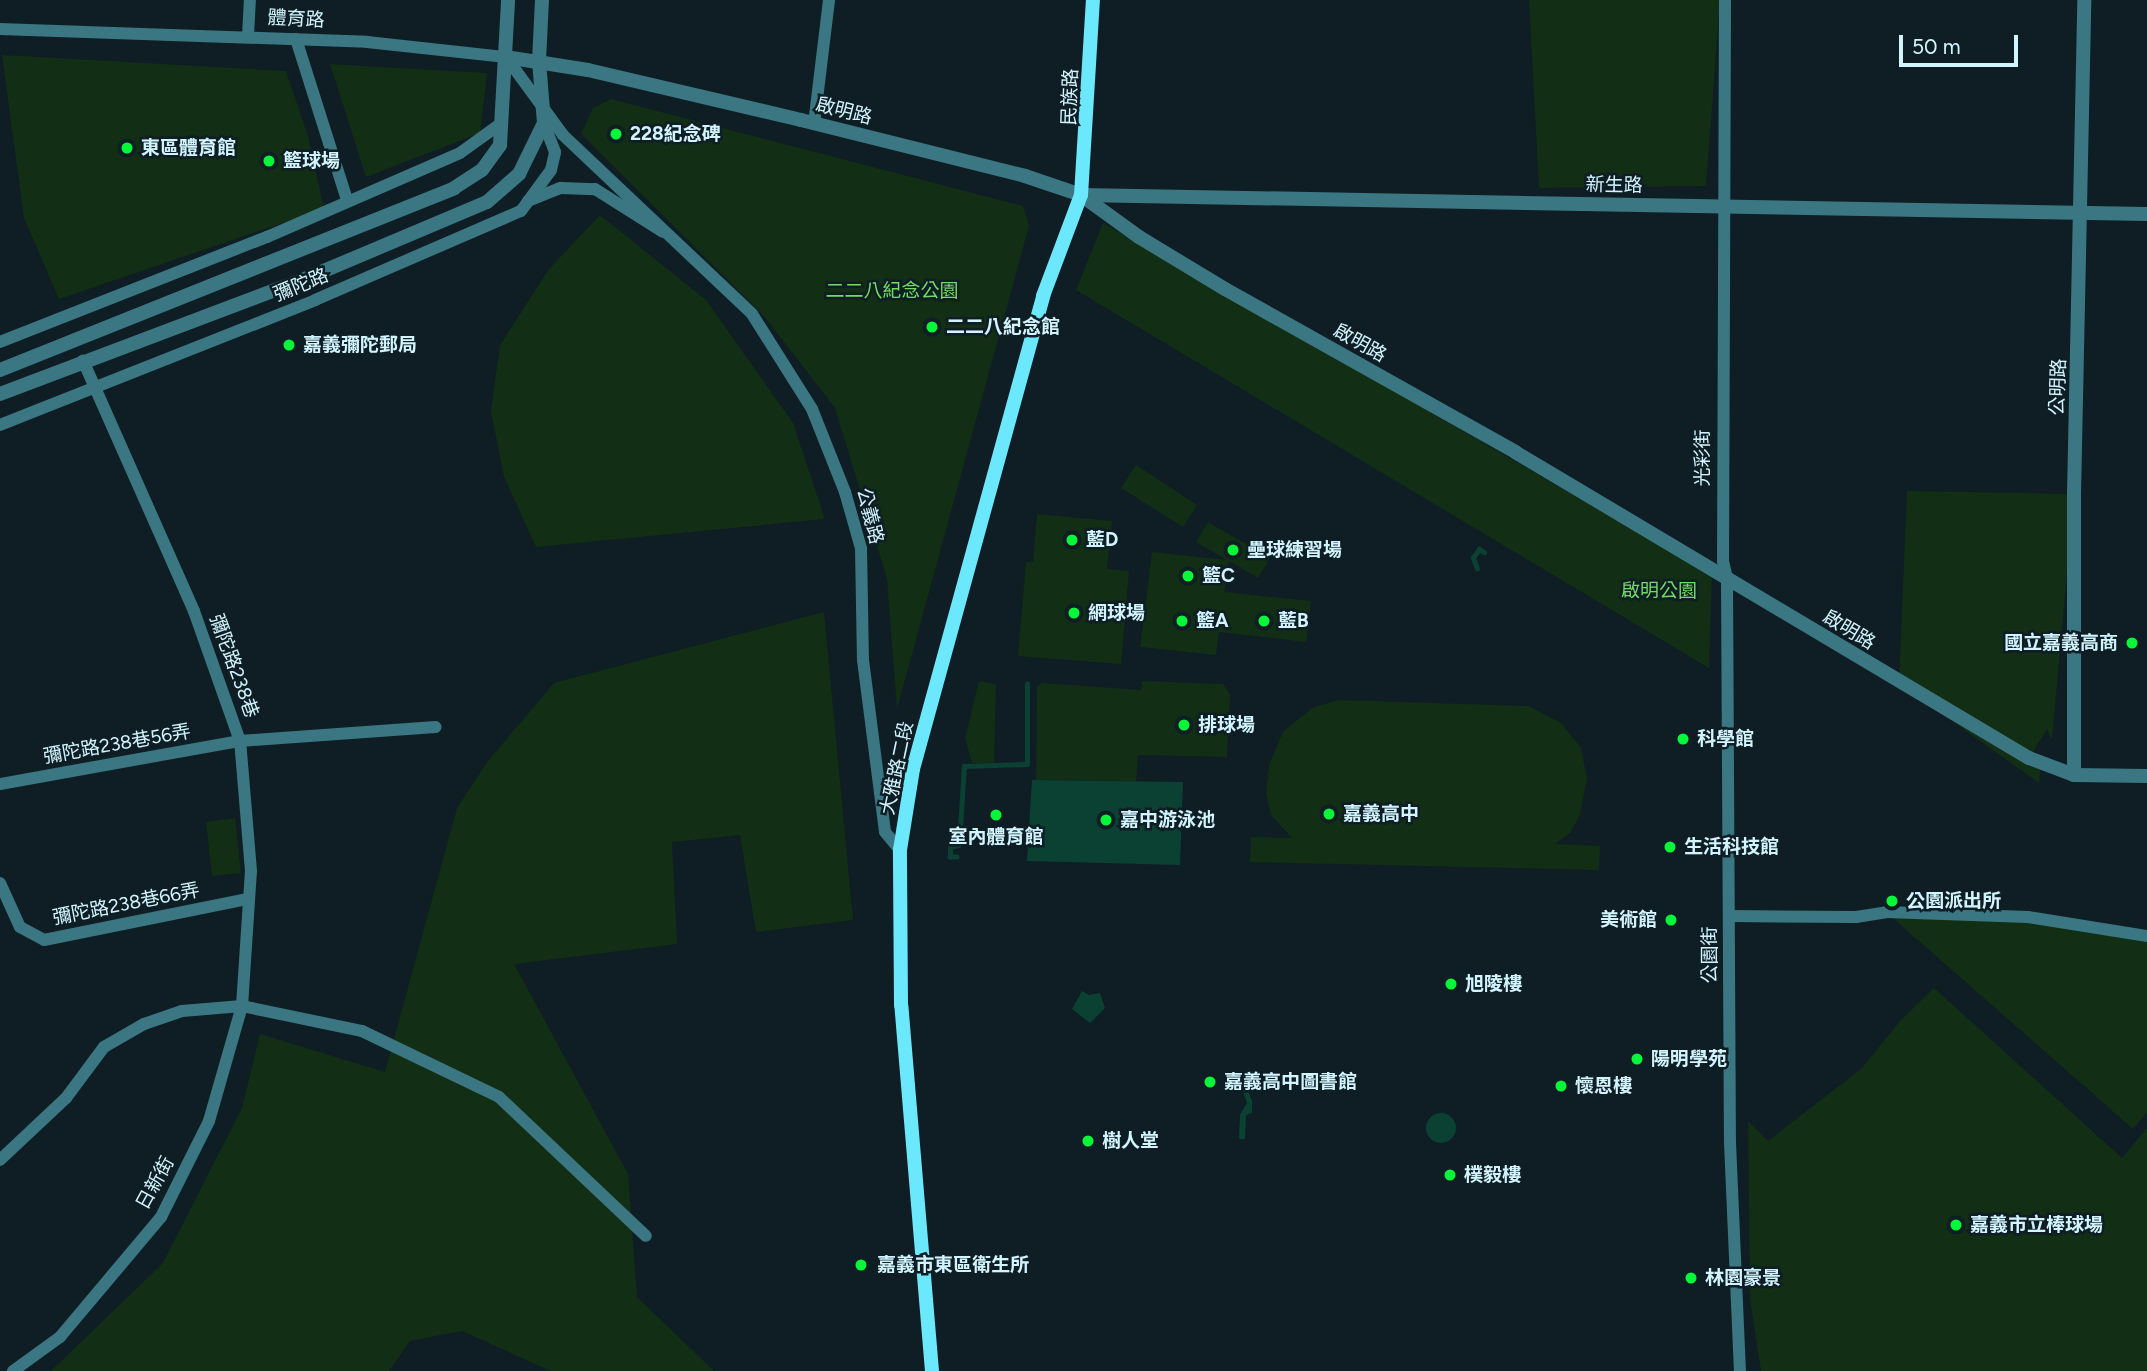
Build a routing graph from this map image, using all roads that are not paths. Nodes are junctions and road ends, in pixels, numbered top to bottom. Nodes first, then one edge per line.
1 (250, 0) edge
2 (508, 0) edge
3 (542, 0) edge
4 (830, 0) edge
5 (1093, 0) edge
6 (1725, 0) edge
7 (2084, 0) edge
8 (0, 29) edge
9 (248, 36) junction
10 (296, 39) junction
11 (506, 57) junction
12 (539, 61) junction
13 (542, 106) junction
14 (544, 123) junction
15 (500, 124) junction
16 (814, 124) junction
17 (1081, 195) junction
18 (347, 200) junction
19 (528, 201) junction
20 (1723, 207) junction
21 (2083, 213) junction
22 (2147, 214) edge
23 (677, 239) junction
24 (0, 342) edge
25 (83, 361) junction
26 (0, 370) edge
27 (95, 387) junction
28 (0, 394) edge
29 (0, 425) edge
30 (1727, 579) junction
31 (436, 727) dead end
32 (240, 741) junction
33 (2074, 775) junction
34 (2147, 776) edge
35 (0, 784) edge
36 (900, 850) junction
37 (0, 883) edge
38 (248, 899) junction
39 (1730, 916) junction
40 (2147, 936) edge
41 (242, 1006) junction
42 (0, 1160) edge
43 (646, 1236) dead end
44 (13, 1371) edge
45 (932, 1371) edge
46 (1741, 1371) edge

1 - 9 street
2 - 11 street, 彌陀路
3 - 12 street, 彌陀路
4 - 16 street
5 - 17 main road, 民族路
6 - 20 street, 光彩街
7 - 21 street, 公明路
8 - 9 street, 體育路
9 - 10 street, 體育路
10 - 11 street, 體育路
10 - 18 street
11 - 12 street, 啟明路
11 - 13 street, 公義路
11 - 15 street, 彌陀路
12 - 13 street, 彌陀路
12 - 16 street, 啟明路
13 - 14 street, 彌陀路
13 - 23 street, 公義路
14 - 19 street, 彌陀路
14 - 25 street, 彌陀路
15 - 18 street
15 - 26 street, 彌陀路
16 - 17 street, 啟明路
17 - 20 street, 新生路
17 - 30 street, 啟明路
17 - 36 main road, 大雅路二段
18 - 24 street
19 - 23 street, 公義路
19 - 27 street, 彌陀路
20 - 21 street, 新生路
20 - 30 street, 光彩街
21 - 22 street, 新生路
21 - 33 street, 公明路
23 - 36 street, 公義路
25 - 27 street, 彌陀路238巷
25 - 28 street, 彌陀路
27 - 29 street, 彌陀路
27 - 32 street, 彌陀路238巷
30 - 33 street, 啟明路
30 - 39 street, 光彩街
31 - 32 street, 彌陀路238巷56弄
32 - 35 street, 彌陀路238巷56弄
32 - 38 street, 彌陀路238巷
33 - 34 street, 啟明路
36 - 45 main road, 大雅路二段
37 - 38 street, 彌陀路238巷66弄
38 - 41 street, 彌陀路238巷
39 - 40 street, 公園街
39 - 46 street, 公園街
41 - 42 street
41 - 43 street
41 - 44 street, 日新街

